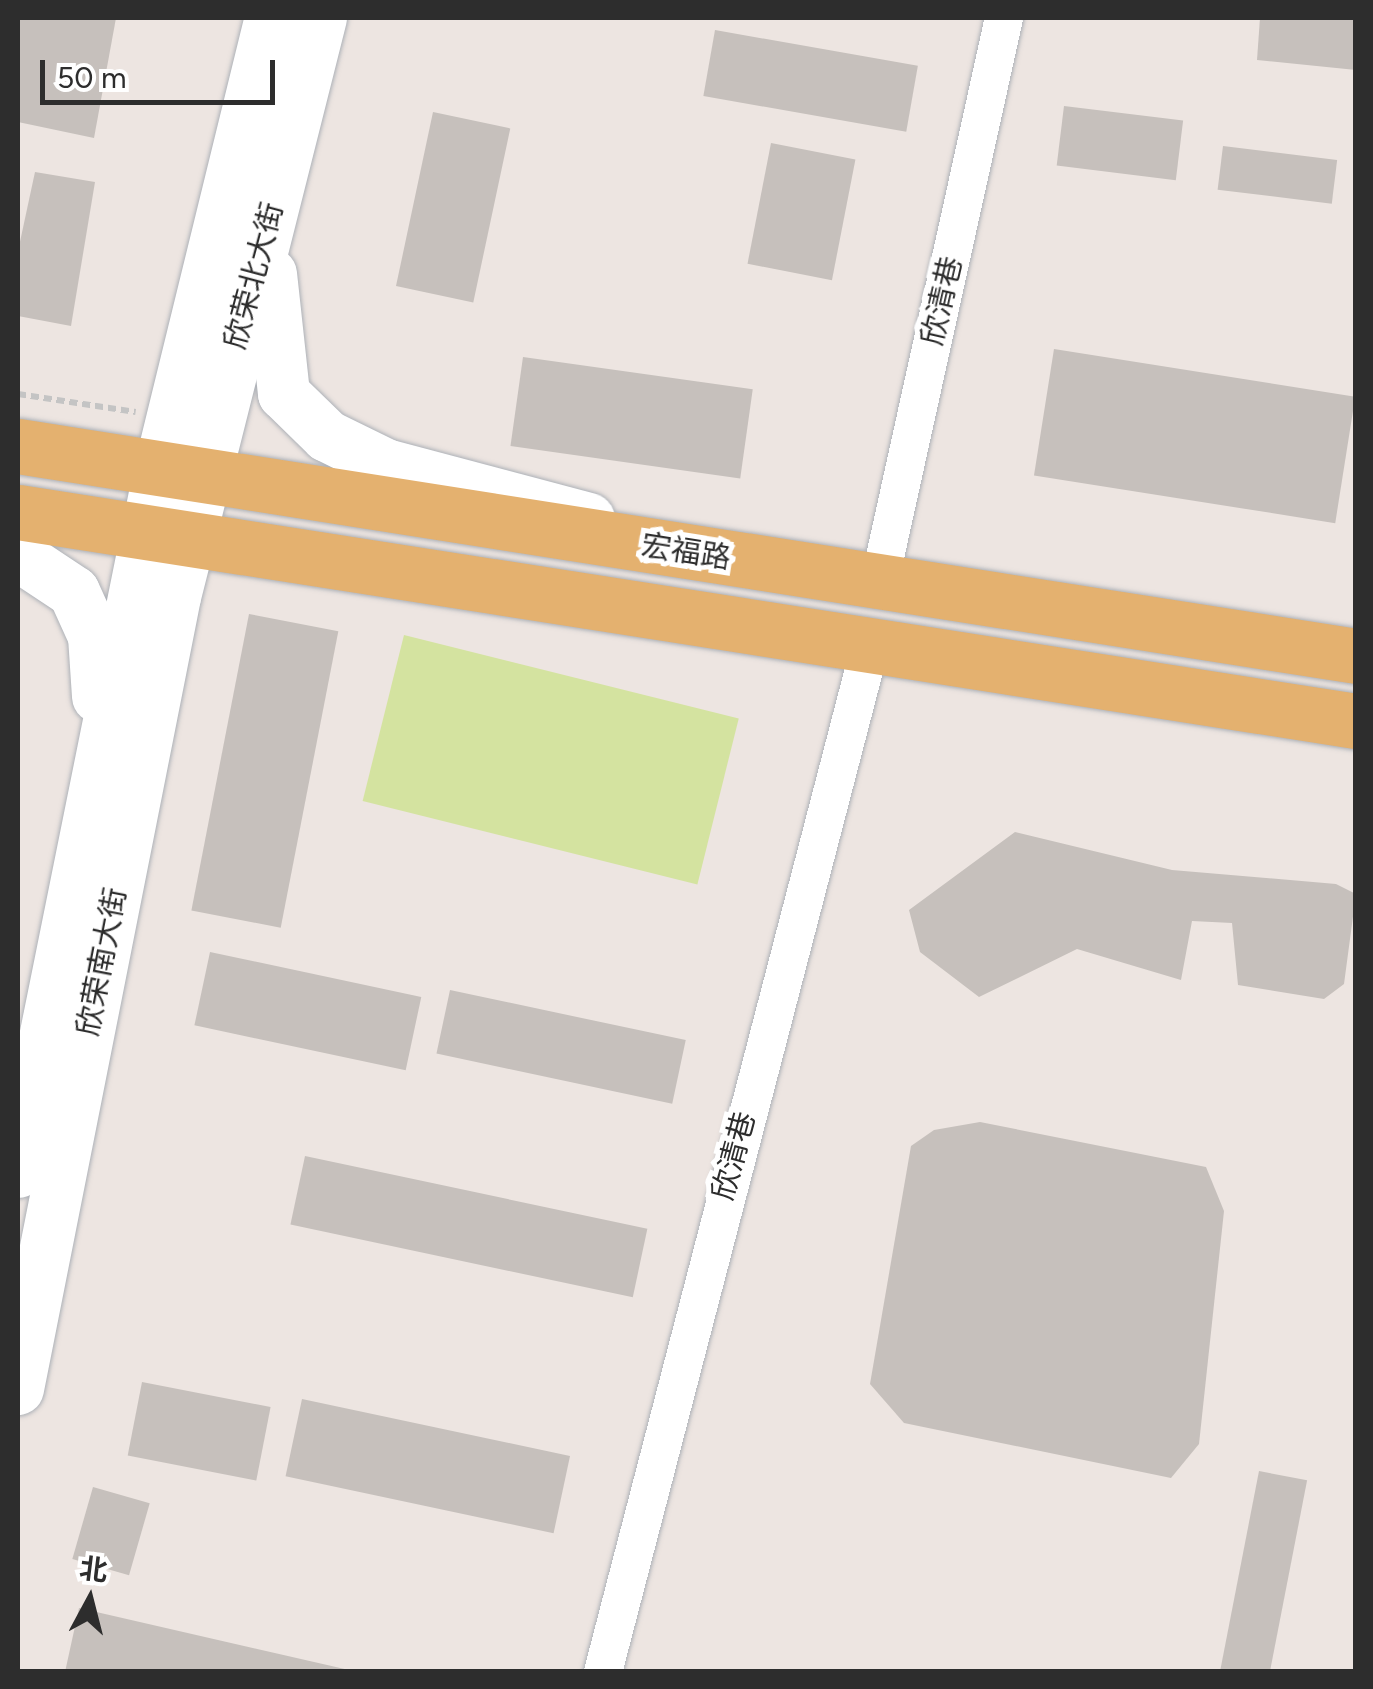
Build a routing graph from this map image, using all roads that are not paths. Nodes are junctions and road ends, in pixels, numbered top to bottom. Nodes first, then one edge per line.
1 (271, 18) edge
2 (321, 18) edge
3 (1004, 18) edge
4 (269, 219) junction
5 (18, 446) edge
6 (178, 454) junction
7 (18, 512) edge
8 (168, 533) junction
9 (680, 550) junction
10 (18, 555) edge
11 (879, 584) junction
12 (872, 643) junction
13 (1356, 656) edge
14 (1356, 721) edge
15 (102, 748) junction
16 (18, 1172) edge
17 (18, 1388) edge
18 (603, 1672) edge

1 - 6 street, 欣荣北大街
2 - 4 street, 欣荣北大街
3 - 11 street, 欣清巷
4 - 6 street, 欣荣北大街
4 - 9 street
5 - 6 main road, 宏福路
6 - 8 street, 欣荣北大街
6 - 9 main road, 宏福路
7 - 8 main road, 宏福路
8 - 12 main road, 宏福路
8 - 15 street, 欣荣南大街
8 - 17 street, 欣荣南大街
9 - 11 main road, 宏福路
10 - 15 street
11 - 13 main road, 宏福路
12 - 14 main road, 宏福路
12 - 18 street, 欣清巷
15 - 16 street, 欣荣南大街

